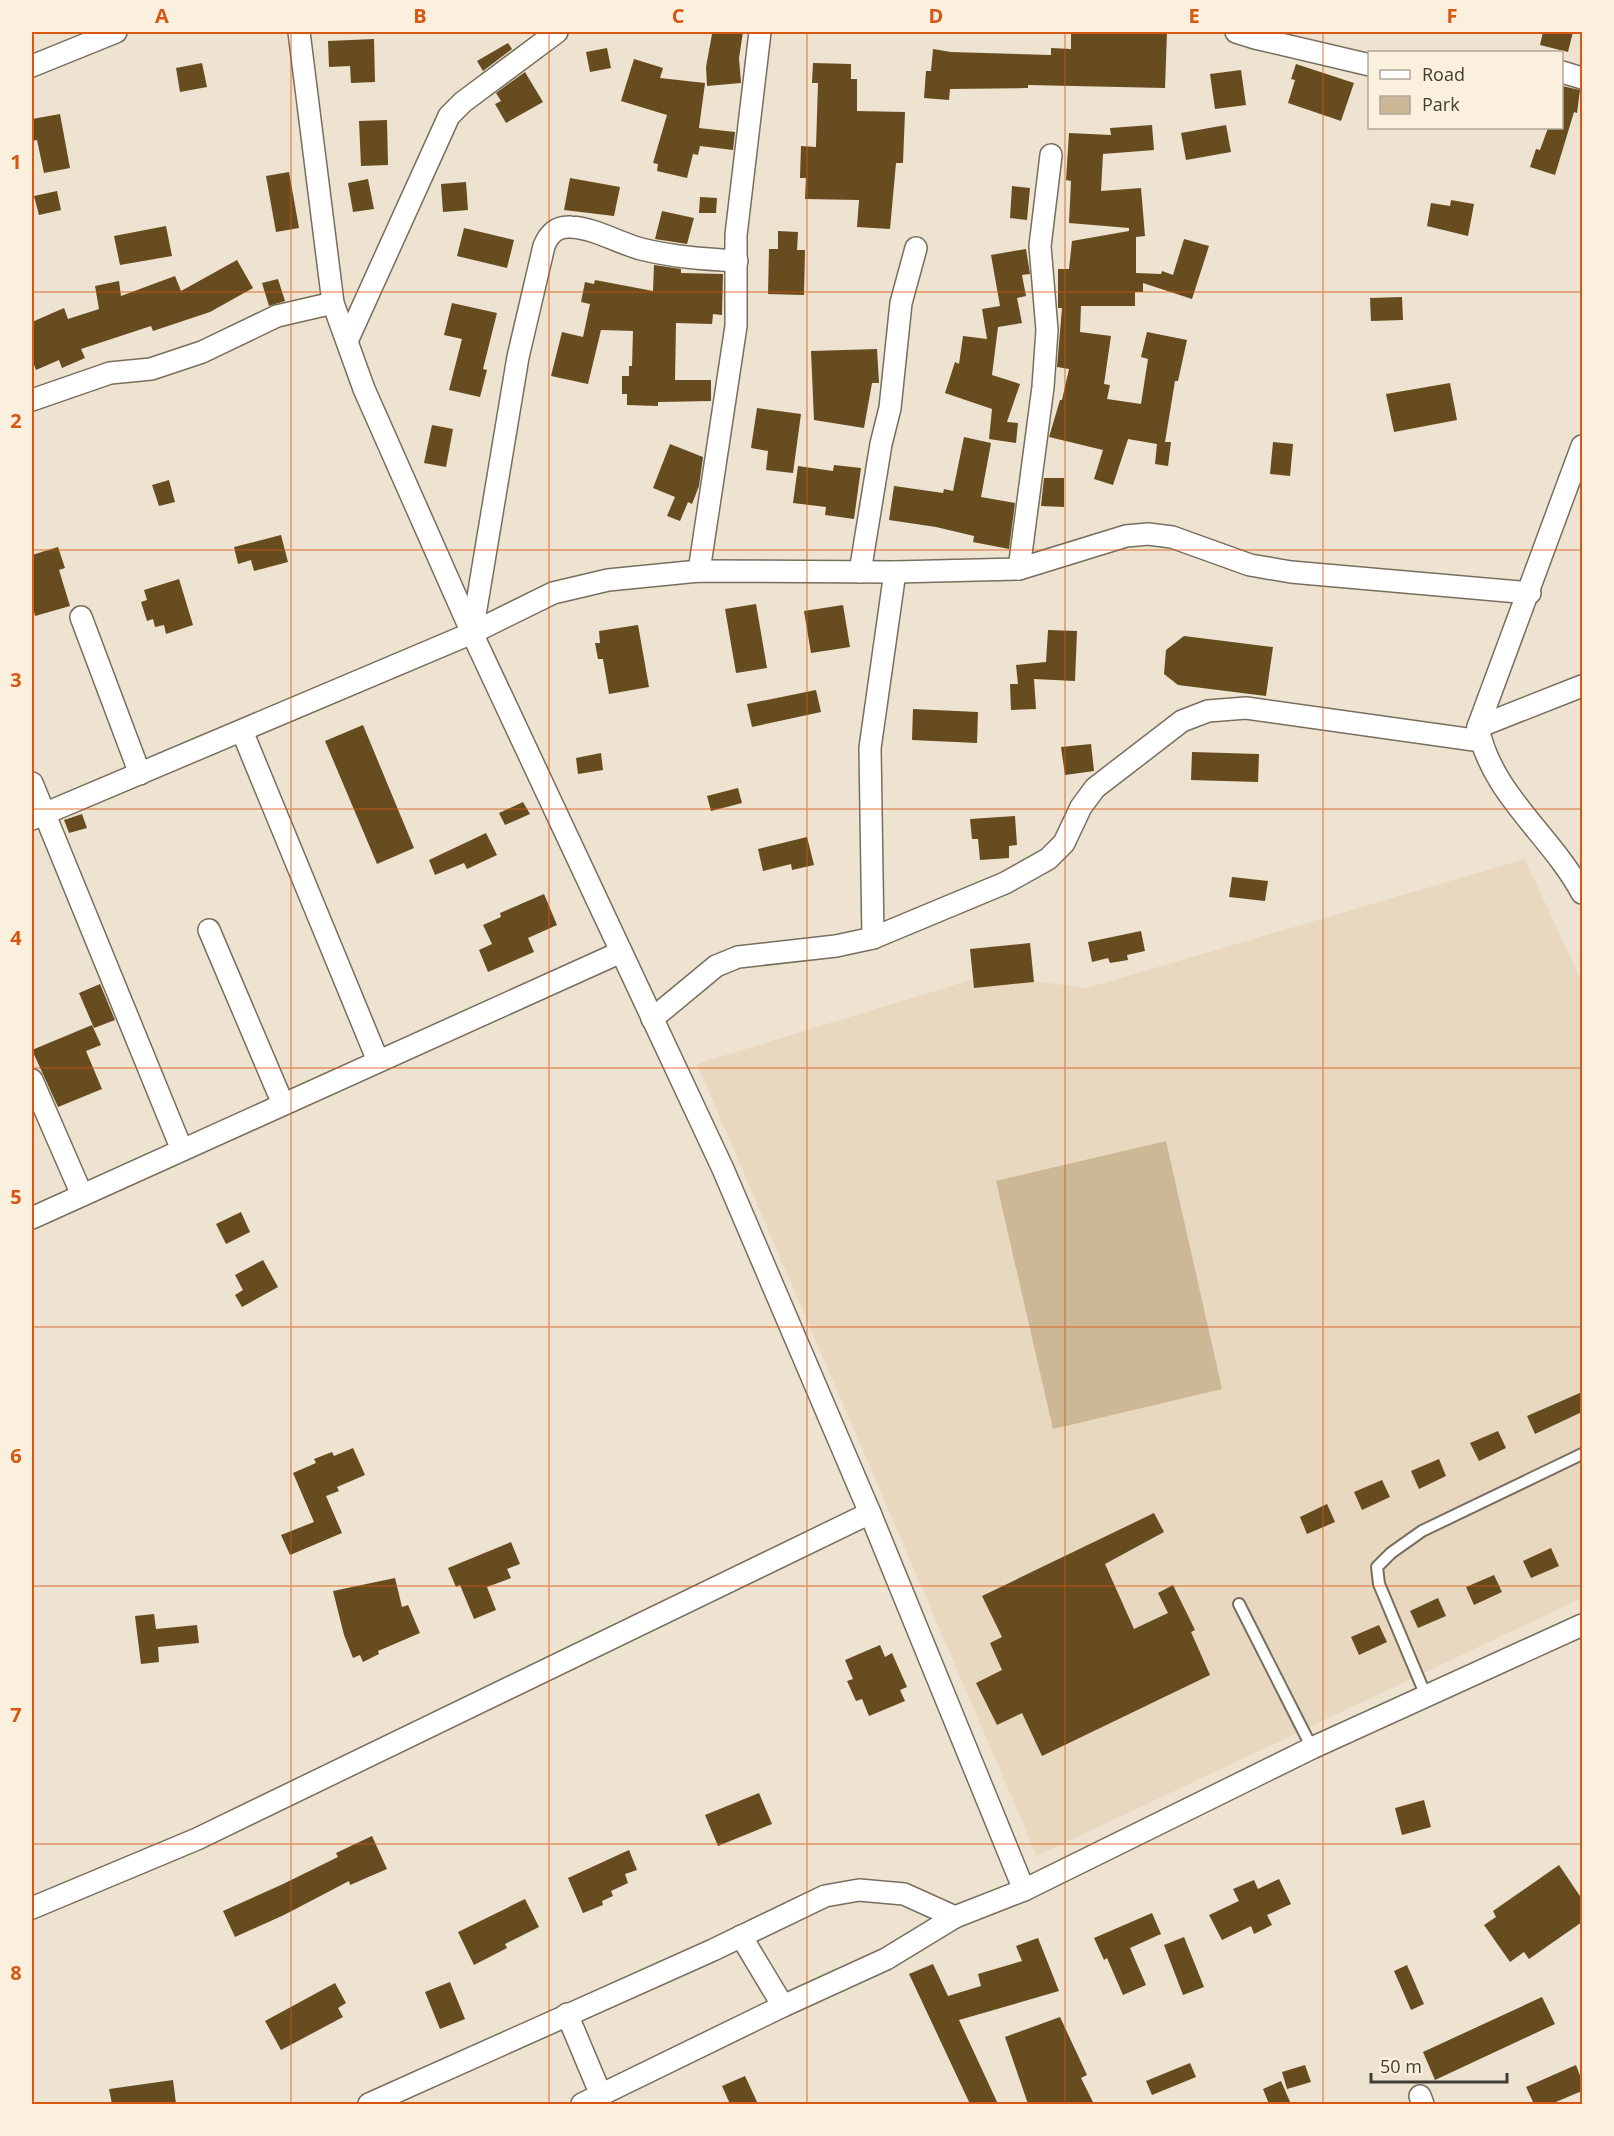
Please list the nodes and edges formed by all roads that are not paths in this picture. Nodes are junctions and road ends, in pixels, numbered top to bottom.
1 (116, 32) edge
2 (299, 32) edge
3 (557, 32) edge
4 (760, 32) edge
5 (1236, 32) edge
6 (1368, 65) edge
7 (32, 66) edge
8 (1563, 72) edge
9 (1582, 78) edge
10 (1051, 155) dead end
11 (916, 248) dead end
12 (737, 261) junction
13 (333, 303) junction
14 (348, 339) junction
15 (32, 400) edge
16 (1582, 446) edge
17 (1019, 569) junction
18 (699, 571) junction
19 (860, 572) junction
20 (895, 572) junction
21 (1530, 593) junction
22 (81, 617) dead end
23 (472, 633) junction
24 (1582, 686) edge
25 (242, 731) junction
26 (1480, 734) junction
27 (140, 774) junction
28 (32, 783) edge
29 (37, 817) edge
30 (1582, 893) edge
31 (209, 930) dead end
32 (873, 938) junction
33 (621, 952) junction
34 (652, 1019) junction
35 (378, 1062) junction
36 (32, 1080) edge
37 (283, 1104) junction
38 (182, 1150) junction
39 (82, 1195) junction
40 (32, 1218) edge
41 (1582, 1454) edge
42 (870, 1513) junction
43 (1239, 1604) dead end
44 (1582, 1625) edge
45 (1426, 1696) junction
46 (1312, 1748) junction
47 (1024, 1890) junction
48 (32, 1908) edge
49 (955, 1917) junction
50 (741, 1936) junction
51 (783, 2006) junction
52 (567, 2014) junction
53 (601, 2095) junction
54 (369, 2104) edge
55 (582, 2104) edge

1 - 7 street
2 - 13 street
3 - 14 street
4 - 12 street
5 - 6 street
8 - 9 street
10 - 17 street
11 - 19 street
12 - 18 street
12 - 23 street
13 - 14 street
13 - 15 street
14 - 23 street
16 - 21 street
17 - 20 street
17 - 21 street
18 - 19 street
18 - 23 street
19 - 20 street
20 - 32 street
21 - 26 street
22 - 27 street
23 - 25 street
23 - 33 street
24 - 26 street
25 - 27 street
25 - 35 street
26 - 30 street
26 - 32 street
27 - 29 street
28 - 29 street
29 - 38 street
31 - 37 street
32 - 34 street
33 - 34 street
33 - 35 street
34 - 42 street
35 - 37 street
36 - 39 street
37 - 38 street
38 - 39 street
39 - 40 street
41 - 45 lane
42 - 47 street
42 - 48 street
43 - 46 lane
44 - 45 street
45 - 46 street
46 - 47 street
47 - 49 street
49 - 50 street
49 - 51 street
50 - 51 street
50 - 52 street
51 - 53 street
52 - 53 street
52 - 54 street
53 - 55 street

